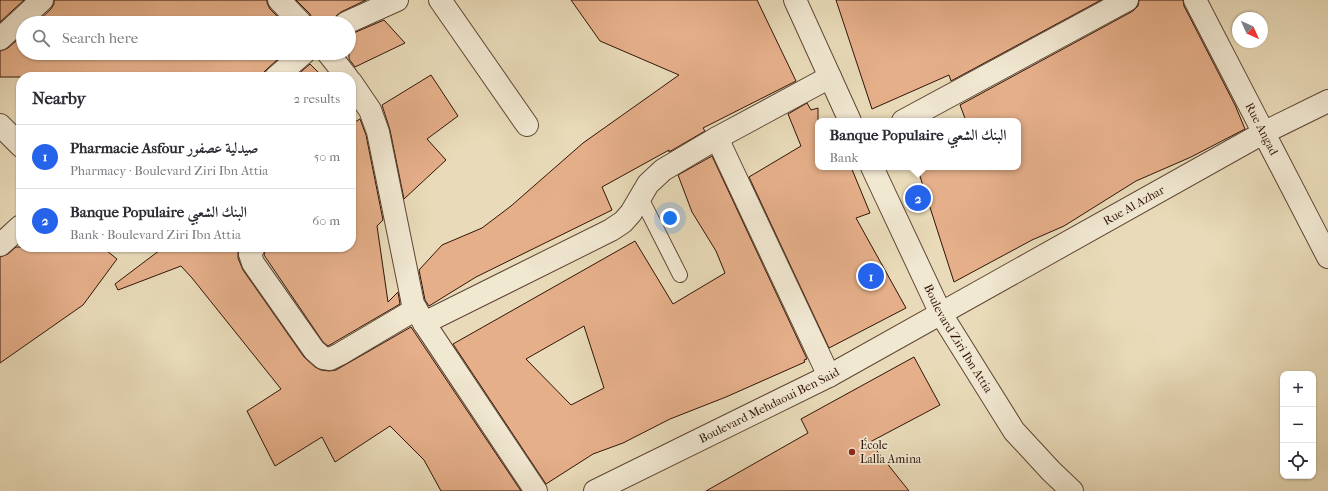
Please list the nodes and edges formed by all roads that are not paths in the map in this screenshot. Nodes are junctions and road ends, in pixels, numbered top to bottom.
1 (42, 0) edge
2 (279, 0) edge
3 (397, 0) edge
4 (440, 0) edge
5 (795, 0) edge
6 (1127, 0) edge
7 (1195, 0) edge
8 (25, 16) edge
9 (294, 16) edge
10 (356, 18) edge
11 (16, 24) edge
12 (0, 39) edge
13 (296, 60) edge
14 (334, 60) edge
15 (282, 72) edge
16 (343, 72) edge
17 (830, 77) junction
18 (356, 89) edge
19 (1328, 101) edge
20 (849, 118) edge
21 (909, 118) edge
22 (0, 124) edge
23 (526, 125) dead end
24 (1263, 133) junction
25 (717, 138) junction
26 (16, 141) edge
27 (873, 170) edge
28 (640, 196) junction
29 (16, 231) edge
30 (0, 245) edge
31 (251, 252) edge
32 (1328, 257) edge
33 (680, 275) dead end
34 (941, 314) junction
35 (420, 316) junction
36 (829, 376) junction
37 (536, 491) edge
38 (595, 491) edge
39 (1072, 491) edge

1 - 8 street
2 - 9 street
3 - 10 street
4 - 23 street
5 - 17 street
6 - 21 street
7 - 24 street, Rue Angad
11 - 12 street
13 - 15 street
14 - 16 street
17 - 20 street
17 - 25 street
18 - 35 street
19 - 24 street, Rue Al Azhar
22 - 26 street
24 - 32 street, Rue Angad
24 - 34 street, Rue Al Azhar
25 - 28 street
25 - 36 street
27 - 34 street, Boulevard Ziri Ibn Attia
28 - 33 lane
28 - 35 street
29 - 30 street
31 - 35 street
34 - 36 street, Boulevard Mehdaoui Ben Said
34 - 39 street, Boulevard Ziri Ibn Attia
35 - 37 street
36 - 38 street, Boulevard Mehdaoui Ben Said

